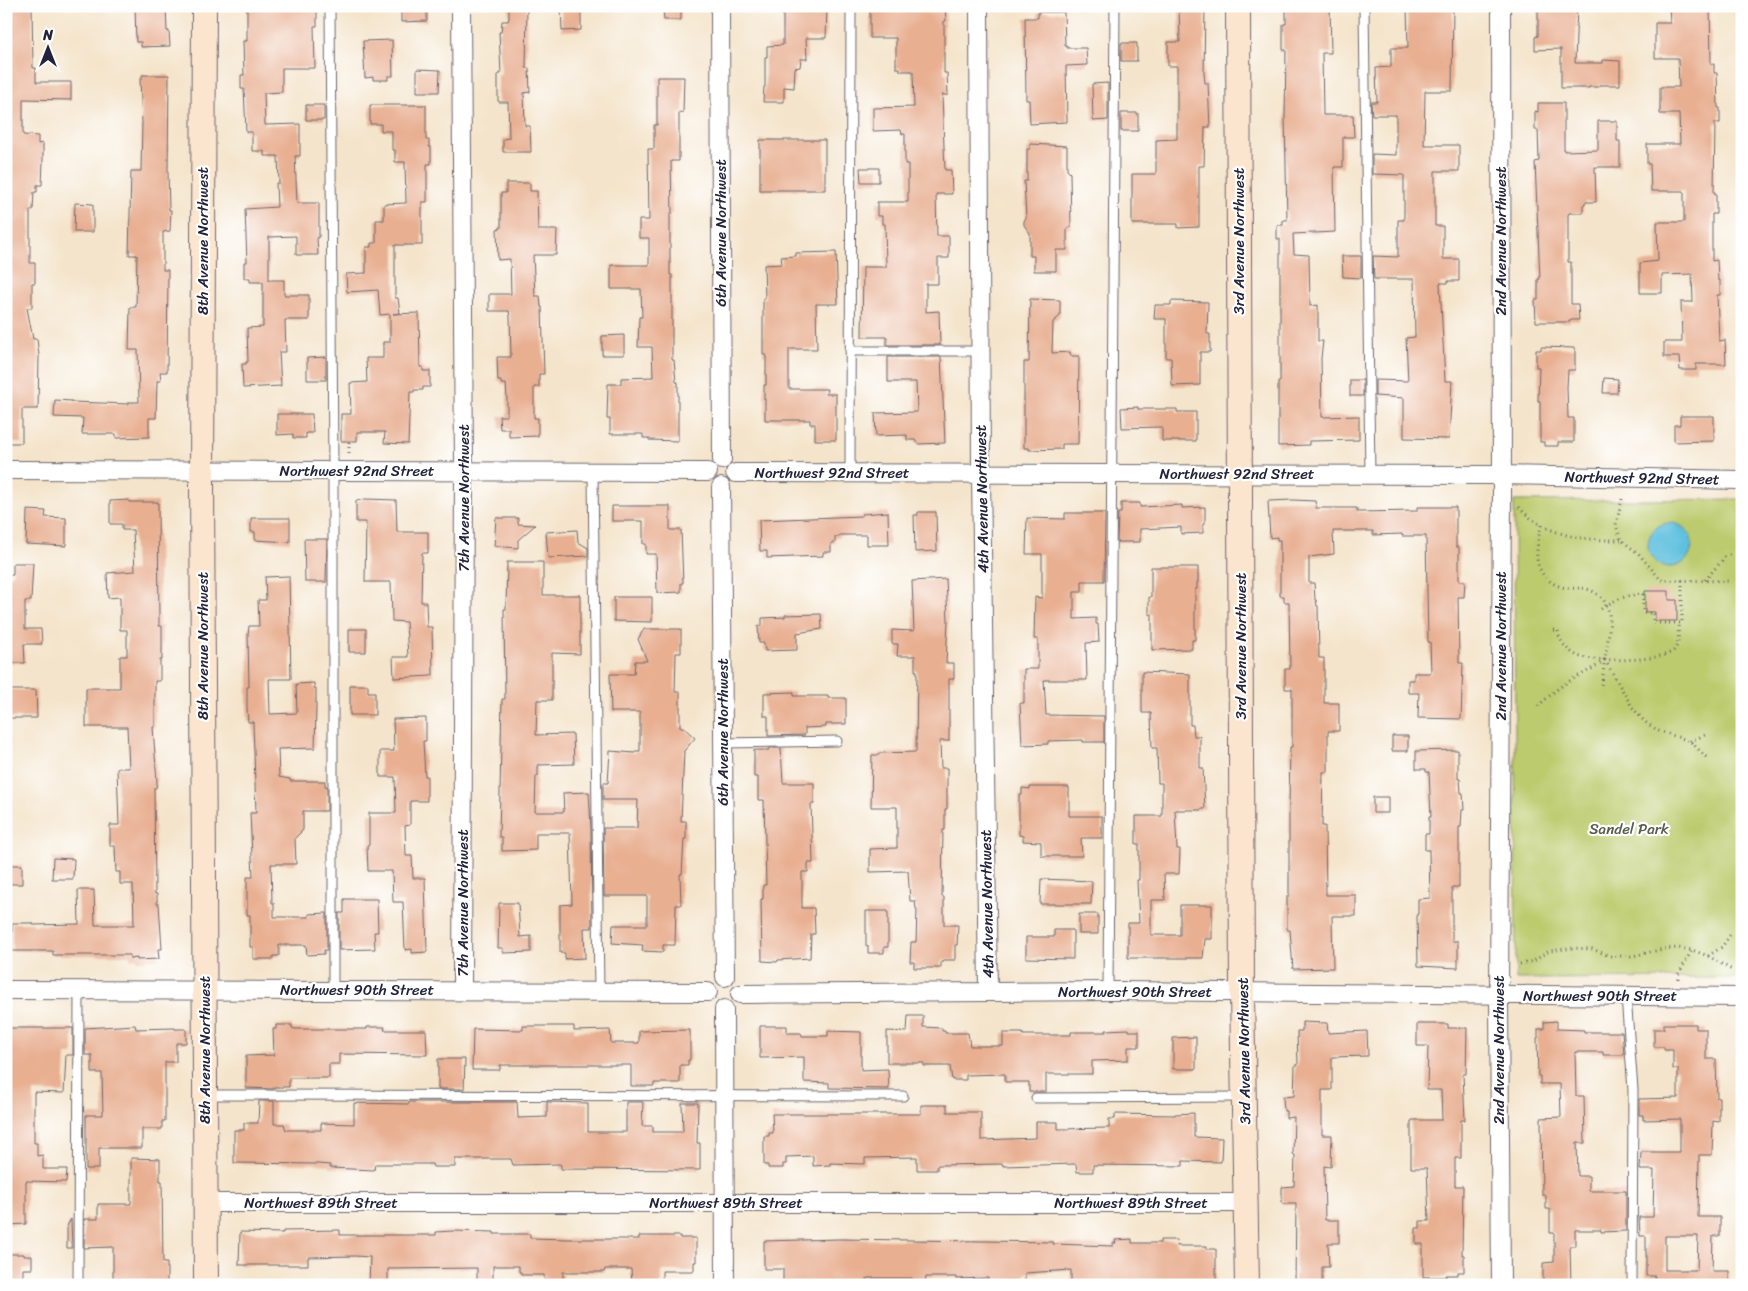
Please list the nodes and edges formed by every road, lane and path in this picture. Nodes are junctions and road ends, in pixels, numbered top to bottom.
1 (204, 6) edge
2 (330, 6) edge
3 (461, 6) edge
4 (720, 6) edge
5 (852, 6) edge
6 (979, 6) edge
7 (1115, 6) edge
8 (1238, 6) edge
9 (1364, 6) edge
10 (1500, 6) edge
11 (850, 350) junction
12 (981, 351) junction
13 (349, 442) dead end
14 (349, 460) dead end
15 (722, 460) junction
16 (6, 470) edge
17 (202, 471) junction
18 (333, 471) junction
19 (464, 471) junction
20 (593, 472) junction
21 (708, 472) junction
22 (735, 473) junction
23 (850, 473) junction
24 (981, 474) junction
25 (1112, 474) junction
26 (1240, 474) junction
27 (1370, 475) junction
28 (1502, 475) junction
29 (1741, 481) edge
30 (721, 487) junction
31 (1622, 499) dead end
32 (1517, 504) dead end
33 (1541, 525) junction
34 (1622, 540) junction
35 (1731, 554) dead end
36 (1682, 580) junction
37 (1705, 580) junction
38 (1730, 581) dead end
39 (1607, 605) junction
40 (1601, 609) dead end
41 (1678, 622) junction
42 (1554, 630) dead end
43 (1604, 659) junction
44 (1601, 685) dead end
45 (1538, 706) dead end
46 (1705, 735) dead end
47 (837, 740) dead end
48 (1690, 741) junction
49 (723, 743) junction
50 (1707, 758) dead end
51 (1730, 934) dead end
52 (1692, 950) junction
53 (1708, 956) junction
54 (1520, 964) dead end
55 (1732, 970) dead end
56 (725, 977) junction
57 (1678, 979) dead end
58 (6, 990) edge
59 (79, 990) junction
60 (204, 990) junction
61 (333, 990) junction
62 (462, 991) junction
63 (708, 992) junction
64 (988, 992) junction
65 (1108, 992) junction
66 (599, 993) junction
67 (1242, 993) junction
68 (740, 994) junction
69 (1499, 996) junction
70 (1626, 996) junction
71 (1741, 999) edge
72 (724, 1009) junction
73 (205, 1095) junction
74 (903, 1096) dead end
75 (724, 1097) junction
76 (1244, 1097) junction
77 (1036, 1098) dead end
78 (206, 1203) junction
79 (725, 1203) junction
80 (1247, 1203) junction
81 (78, 1285) edge
82 (206, 1285) edge
83 (725, 1285) edge
84 (1247, 1285) edge
85 (1501, 1285) edge
86 (1632, 1285) edge

1 - 17 street, 8th Avenue Northwest
2 - 18 lane
3 - 19 street, 7th Avenue Northwest
4 - 15 street, 6th Avenue Northwest
5 - 11 lane
6 - 12 street, 4th Avenue Northwest
7 - 25 lane
8 - 26 street, 3rd Avenue Northwest
9 - 27 lane
10 - 28 street, 2nd Avenue Northwest
11 - 12 lane
11 - 23 lane
12 - 24 street, 4th Avenue Northwest
13 - 14 path
15 - 21 street
15 - 22 street
16 - 17 street, Northwest 92nd Street
17 - 18 street, Northwest 92nd Street
17 - 60 street, 8th Avenue Northwest
18 - 19 street, Northwest 92nd Street
18 - 61 lane
19 - 20 street, Northwest 92nd Street
19 - 62 street, 7th Avenue Northwest
20 - 21 street, Northwest 92nd Street
20 - 66 lane
21 - 30 street
22 - 23 street, Northwest 92nd Street
22 - 30 street
23 - 24 street, Northwest 92nd Street
24 - 25 street, Northwest 92nd Street
24 - 64 street, 4th Avenue Northwest
25 - 26 street, Northwest 92nd Street
25 - 65 lane
26 - 27 street, Northwest 92nd Street
26 - 67 street, 3rd Avenue Northwest
27 - 28 street, Northwest 92nd Street
28 - 29 street, Northwest 92nd Street
28 - 69 street, 2nd Avenue Northwest
30 - 49 street, 6th Avenue Northwest
31 - 34 path
32 - 33 path
33 - 34 path
33 - 39 path
34 - 36 path
35 - 37 path
36 - 37 path
36 - 41 path
37 - 38 path
39 - 40 path
39 - 41 path
39 - 43 path
41 - 43 path
42 - 43 path
43 - 44 path
43 - 45 path
43 - 48 path
46 - 48 path
47 - 49 lane
48 - 50 path
49 - 56 street, 6th Avenue Northwest
51 - 53 path
52 - 53 path
52 - 54 path
52 - 57 path
53 - 55 path
56 - 63 street
56 - 68 street
58 - 59 street, Northwest 90th Street
59 - 60 street, Northwest 90th Street
59 - 81 lane
60 - 61 street, Northwest 90th Street
60 - 73 street, 8th Avenue Northwest
61 - 62 street, Northwest 90th Street
62 - 66 street, Northwest 90th Street
63 - 66 street, Northwest 90th Street
63 - 72 street
64 - 65 street, Northwest 90th Street
64 - 68 street, Northwest 90th Street
65 - 67 street, Northwest 90th Street
67 - 69 street, Northwest 90th Street
67 - 76 street, 3rd Avenue Northwest
68 - 72 street
69 - 70 street, Northwest 90th Street
69 - 85 street, 2nd Avenue Northwest
70 - 71 street, Northwest 90th Street
70 - 86 lane
72 - 75 street
73 - 75 lane
73 - 78 street, 8th Avenue Northwest
74 - 75 lane
75 - 79 street
76 - 77 lane
76 - 80 street, 3rd Avenue Northwest
78 - 79 street, Northwest 89th Street
78 - 82 street, 8th Avenue Northwest
79 - 80 street, Northwest 89th Street
79 - 83 street
80 - 84 street, 3rd Avenue Northwest

